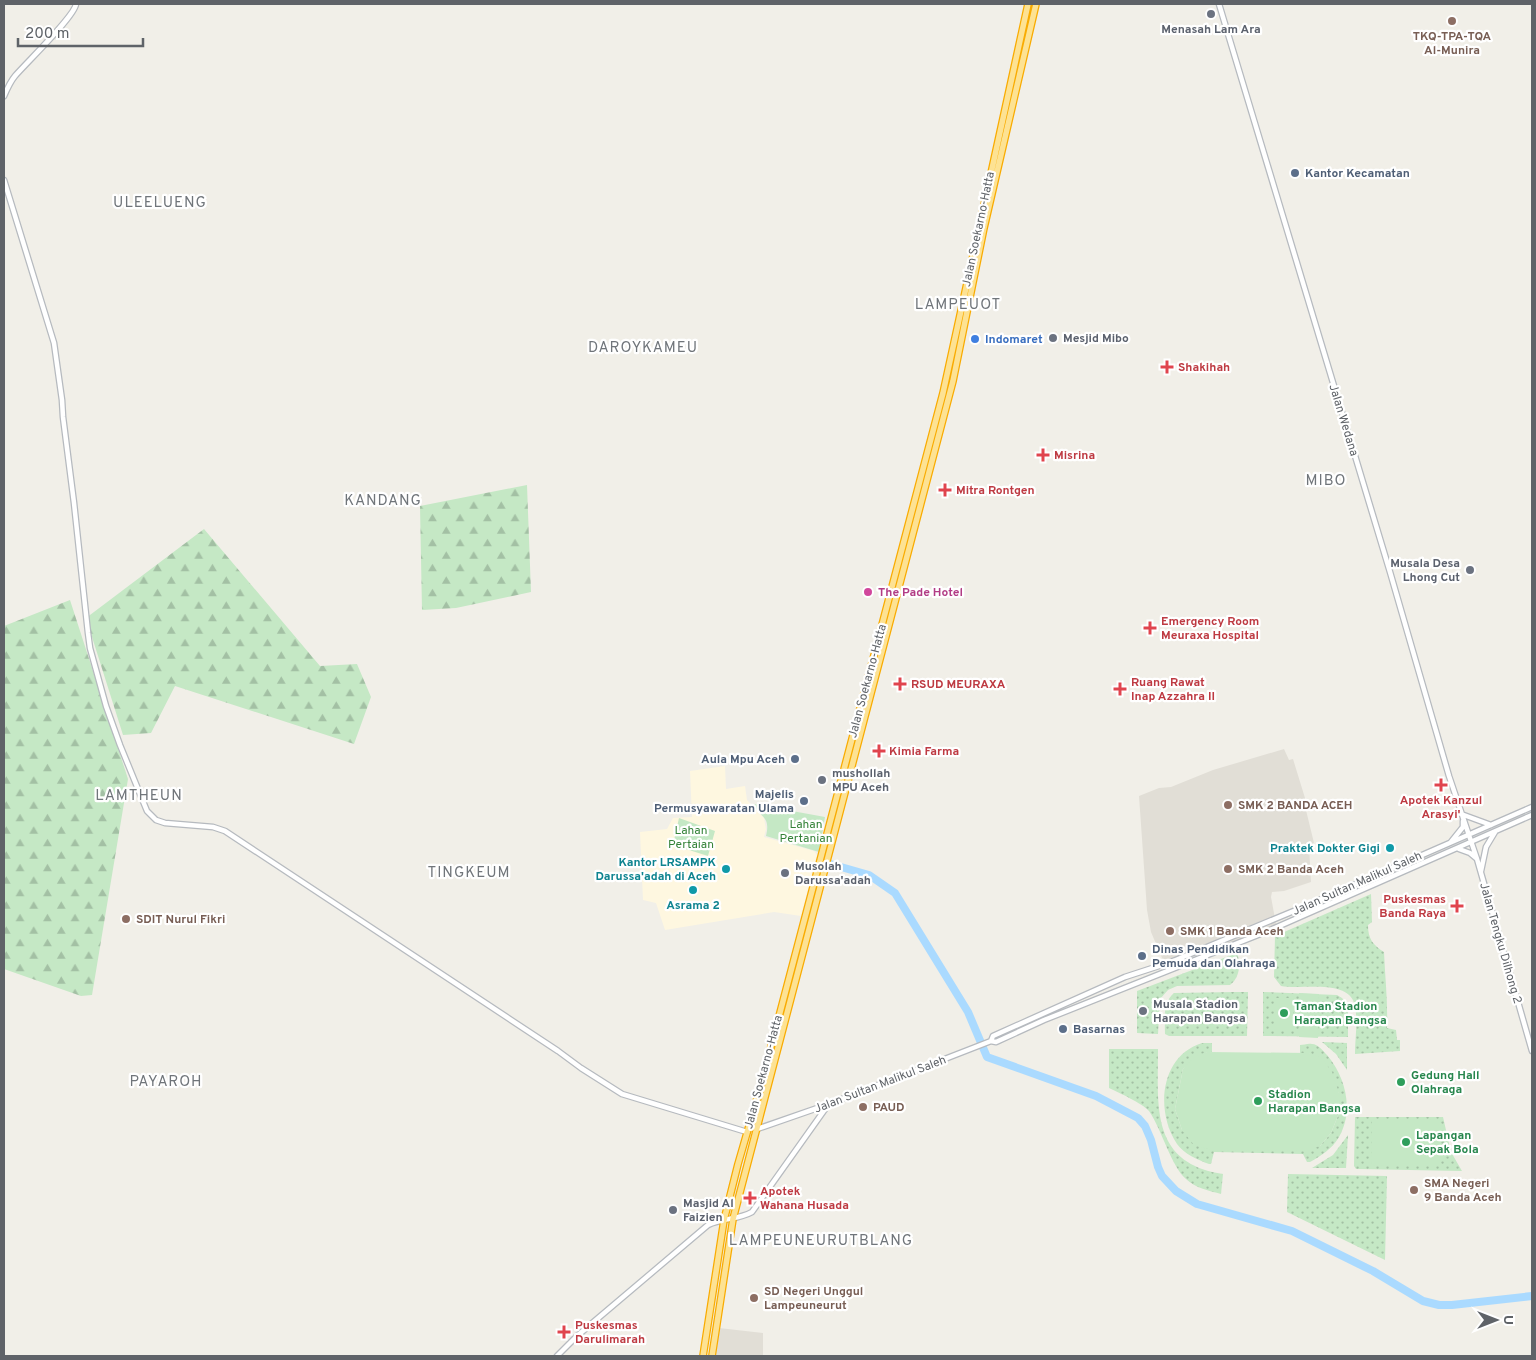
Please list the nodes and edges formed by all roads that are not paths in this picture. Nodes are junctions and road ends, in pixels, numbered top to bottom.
1 (76, 4) edge
2 (1028, 4) edge
3 (1036, 4) edge
4 (1219, 4) edge
5 (1026, 16) junction
6 (1032, 17) junction
7 (4, 96) edge
8 (4, 180) edge
9 (934, 442) junction
10 (846, 762) junction
11 (853, 763) junction
12 (1532, 807) edge
13 (1532, 815) edge
14 (1462, 817) junction
15 (1492, 825) junction
16 (1496, 831) junction
17 (1469, 836) junction
18 (1472, 842) junction
19 (1451, 843) junction
20 (1457, 849) junction
21 (1477, 859) junction
22 (1481, 874) junction
23 (1365, 880) junction
24 (1368, 886) junction
25 (1301, 908) junction
26 (1304, 916) junction
27 (1171, 962) junction
28 (1174, 968) junction
29 (1095, 991) junction
30 (1098, 999) junction
31 (990, 1042) junction
32 (1532, 1051) edge
33 (769, 1067) junction
34 (828, 1104) junction
35 (757, 1129) junction
36 (747, 1132) junction
37 (733, 1219) junction
38 (724, 1220) junction
39 (557, 1356) edge
40 (703, 1356) edge
41 (712, 1356) edge

1 - 7 street
2 - 5 highway, Jalan Soekarno-Hatta
3 - 6 highway, Jalan Soekarno-Hatta
4 - 14 street, Jalan Wedana
5 - 6 highway
5 - 9 highway, Jalan Soekarno-Hatta
6 - 9 highway, Jalan Soekarno-Hatta
8 - 36 street
9 - 10 highway, Jalan Soekarno-Hatta
9 - 11 highway, Jalan Soekarno-Hatta
10 - 11 highway
10 - 33 highway, Jalan Soekarno-Hatta
11 - 33 highway, Jalan Soekarno-Hatta
12 - 15 street, Jalan Sultan Malikul Saleh
13 - 16 street, Jalan Sultan Malikul Saleh
14 - 15 street
14 - 17 street, Jalan Wedana
14 - 19 street
15 - 17 street, Jalan Sultan Malikul Saleh
16 - 18 street, Jalan Sultan Malikul Saleh
16 - 22 street
17 - 18 street, Jalan Tengku Dilhong 2
17 - 19 street, Jalan Sultan Malikul Saleh
18 - 20 street, Jalan Sultan Malikul Saleh
18 - 21 street, Jalan Tengku Dilhong 2
19 - 23 street, Jalan Sultan Malikul Saleh
20 - 21 street
20 - 24 street, Jalan Sultan Malikul Saleh
21 - 22 street, Jalan Tengku Dilhong 2
22 - 32 street, Jalan Tengku Dilhong 2
23 - 24 street
23 - 25 street, Jalan Sultan Malikul Saleh
24 - 26 street, Jalan Sultan Malikul Saleh
25 - 26 street
25 - 27 street, Jalan Sultan Malikul Saleh
26 - 28 street, Jalan Sultan Malikul Saleh
27 - 28 street
27 - 29 street, Jalan Sultan Malikul Saleh
28 - 30 street, Jalan Sultan Malikul Saleh
29 - 30 street
29 - 31 street, Jalan Sultan Malikul Saleh
30 - 31 street, Jalan Sultan Malikul Saleh
31 - 34 street, Jalan Sultan Malikul Saleh
33 - 35 highway, Jalan Soekarno-Hatta
33 - 36 highway, Jalan Soekarno-Hatta
34 - 35 street, Jalan Sultan Malikul Saleh
34 - 37 street
35 - 37 highway, Jalan Soekarno-Hatta
36 - 38 highway, Jalan Soekarno-Hatta
37 - 38 street
37 - 41 highway, Jalan Soekarno-Hatta
38 - 39 street
38 - 40 highway, Jalan Soekarno-Hatta

